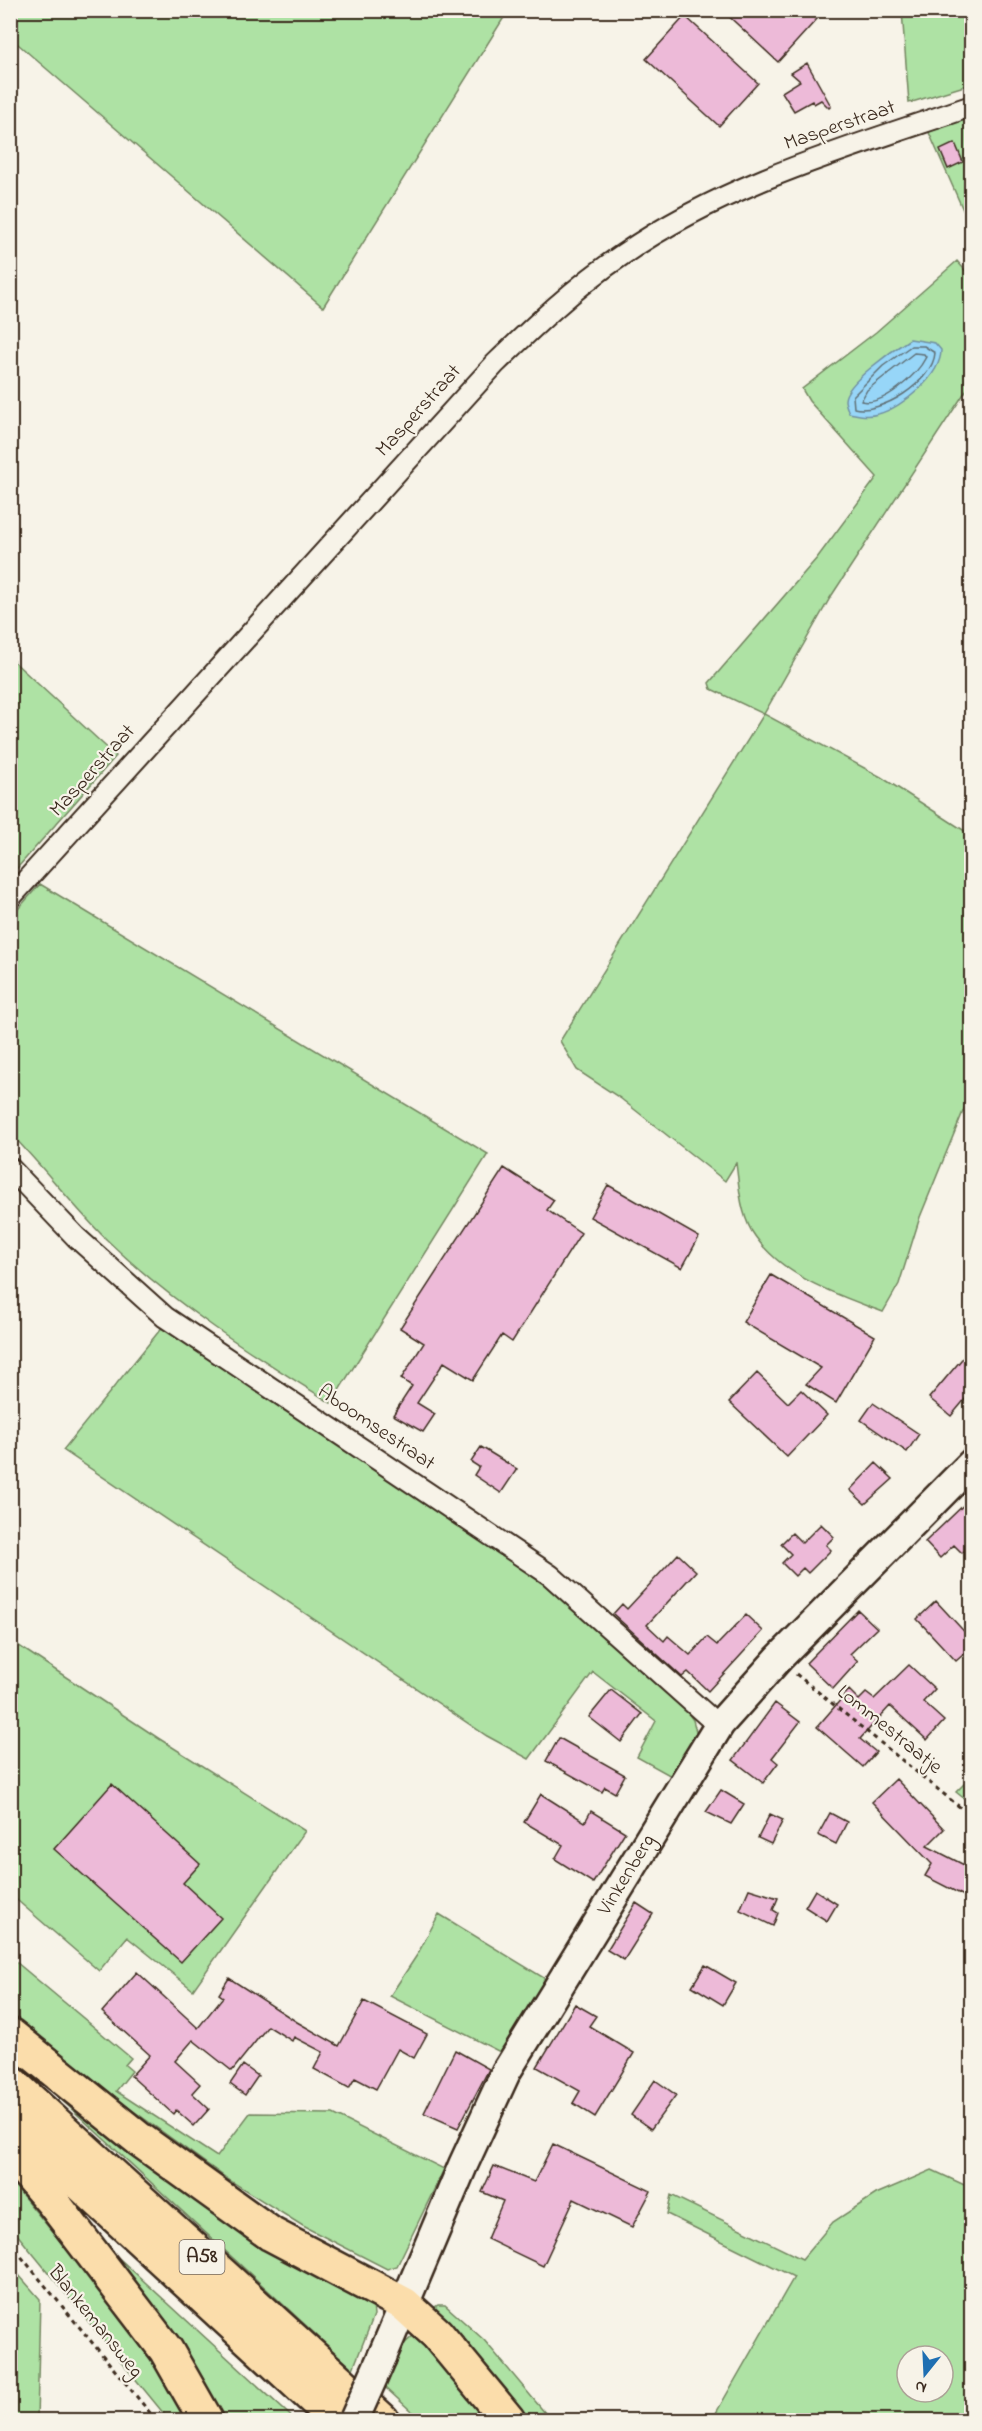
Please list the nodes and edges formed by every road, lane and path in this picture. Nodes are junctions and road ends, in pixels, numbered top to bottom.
1 (972, 106) edge
2 (10, 897) edge
3 (10, 1168) edge
4 (972, 1463) edge
5 (795, 1673) dead end
6 (720, 1724) junction
7 (972, 1816) edge
8 (10, 2035) edge
9 (10, 2082) edge
10 (10, 2120) edge
11 (10, 2152) edge
12 (10, 2243) edge
13 (404, 2304) junction
14 (156, 2421) edge
15 (206, 2421) edge
16 (338, 2421) edge
17 (354, 2421) edge
18 (382, 2421) edge
19 (508, 2421) edge

1 - 2 street, Masperstraat
3 - 6 street, Aboomsestraat
4 - 6 street, Vinkenberg
5 - 7 path, Lommestraatje
6 - 13 street, Vinkenberg
8 - 13 highway, A58
9 - 18 highway, A58
10 - 16 highway, A58
11 - 15 highway
12 - 14 path, Blankemansweg
13 - 17 street, Vinkenberg, bridge
13 - 19 highway, A58

